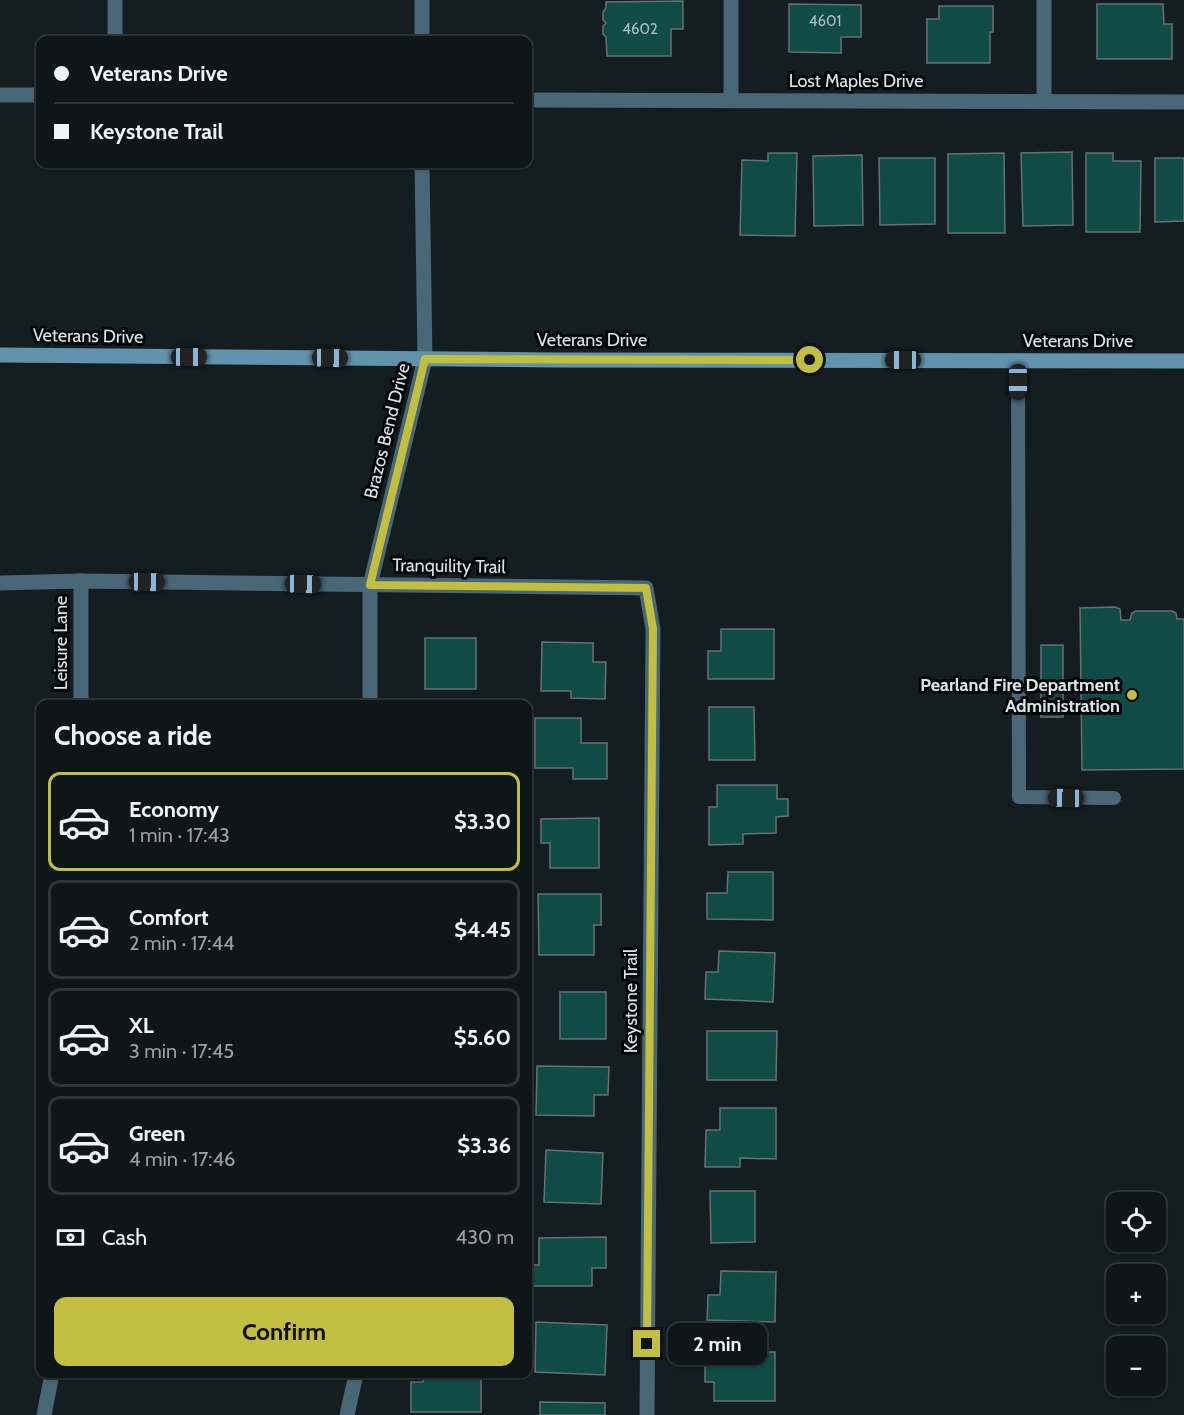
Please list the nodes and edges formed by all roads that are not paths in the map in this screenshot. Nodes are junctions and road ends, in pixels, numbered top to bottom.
1 (115, 0) edge
2 (422, 0) edge
3 (731, 0) edge
4 (1044, 0) edge
5 (115, 36) edge
6 (422, 36) edge
7 (0, 95) edge
8 (36, 95) edge
9 (532, 100) edge
10 (731, 100) junction
11 (1044, 100) junction
12 (1184, 102) edge
13 (422, 168) edge
14 (0, 355) edge
15 (425, 359) junction
16 (1018, 361) junction
17 (1184, 361) edge
18 (81, 581) junction
19 (0, 583) edge
20 (370, 585) junction
21 (646, 588) joint
22 (81, 700) edge
23 (370, 700) edge
24 (1114, 798) dead end
25 (51, 1378) edge
26 (355, 1378) edge
27 (44, 1415) edge
28 (347, 1415) edge
29 (647, 1415) edge

1 - 5 street
2 - 6 street
3 - 10 street
4 - 11 street
7 - 8 street
9 - 10 street, Lost Maples Drive
10 - 11 street, Lost Maples Drive
11 - 12 street, Lost Maples Drive
13 - 15 street, Brazos Bend Drive
14 - 15 street, Veterans Drive
15 - 16 street, Veterans Drive
15 - 20 street, Brazos Bend Drive
16 - 17 street, Veterans Drive
16 - 24 lane
18 - 19 street, Tranquility Trail
18 - 20 street, Tranquility Trail
18 - 22 street, Leisure Lane
20 - 21 street, Tranquility Trail
20 - 23 street, Brazos Bend Drive
21 - 29 street, Keystone Trail
25 - 27 street
26 - 28 street

